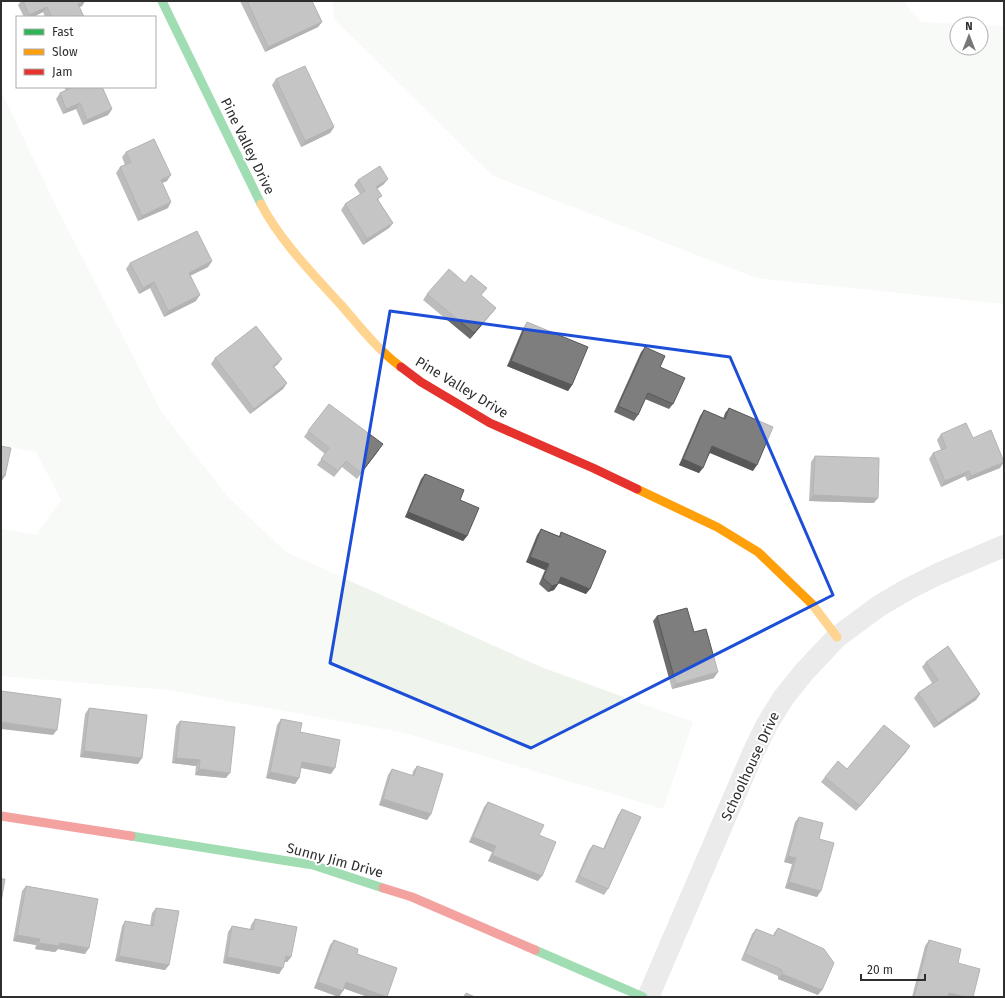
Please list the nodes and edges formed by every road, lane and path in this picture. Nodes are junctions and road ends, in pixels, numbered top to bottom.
1 (162, 1) edge
2 (1004, 546) edge
3 (837, 637) junction
4 (1, 816) edge
5 (643, 997) edge
6 (648, 997) edge

1 - 3 street, Pine Valley Drive
2 - 3 street, Schoolhouse Drive
3 - 6 street, Schoolhouse Drive
4 - 5 street, Sunny Jim Drive

